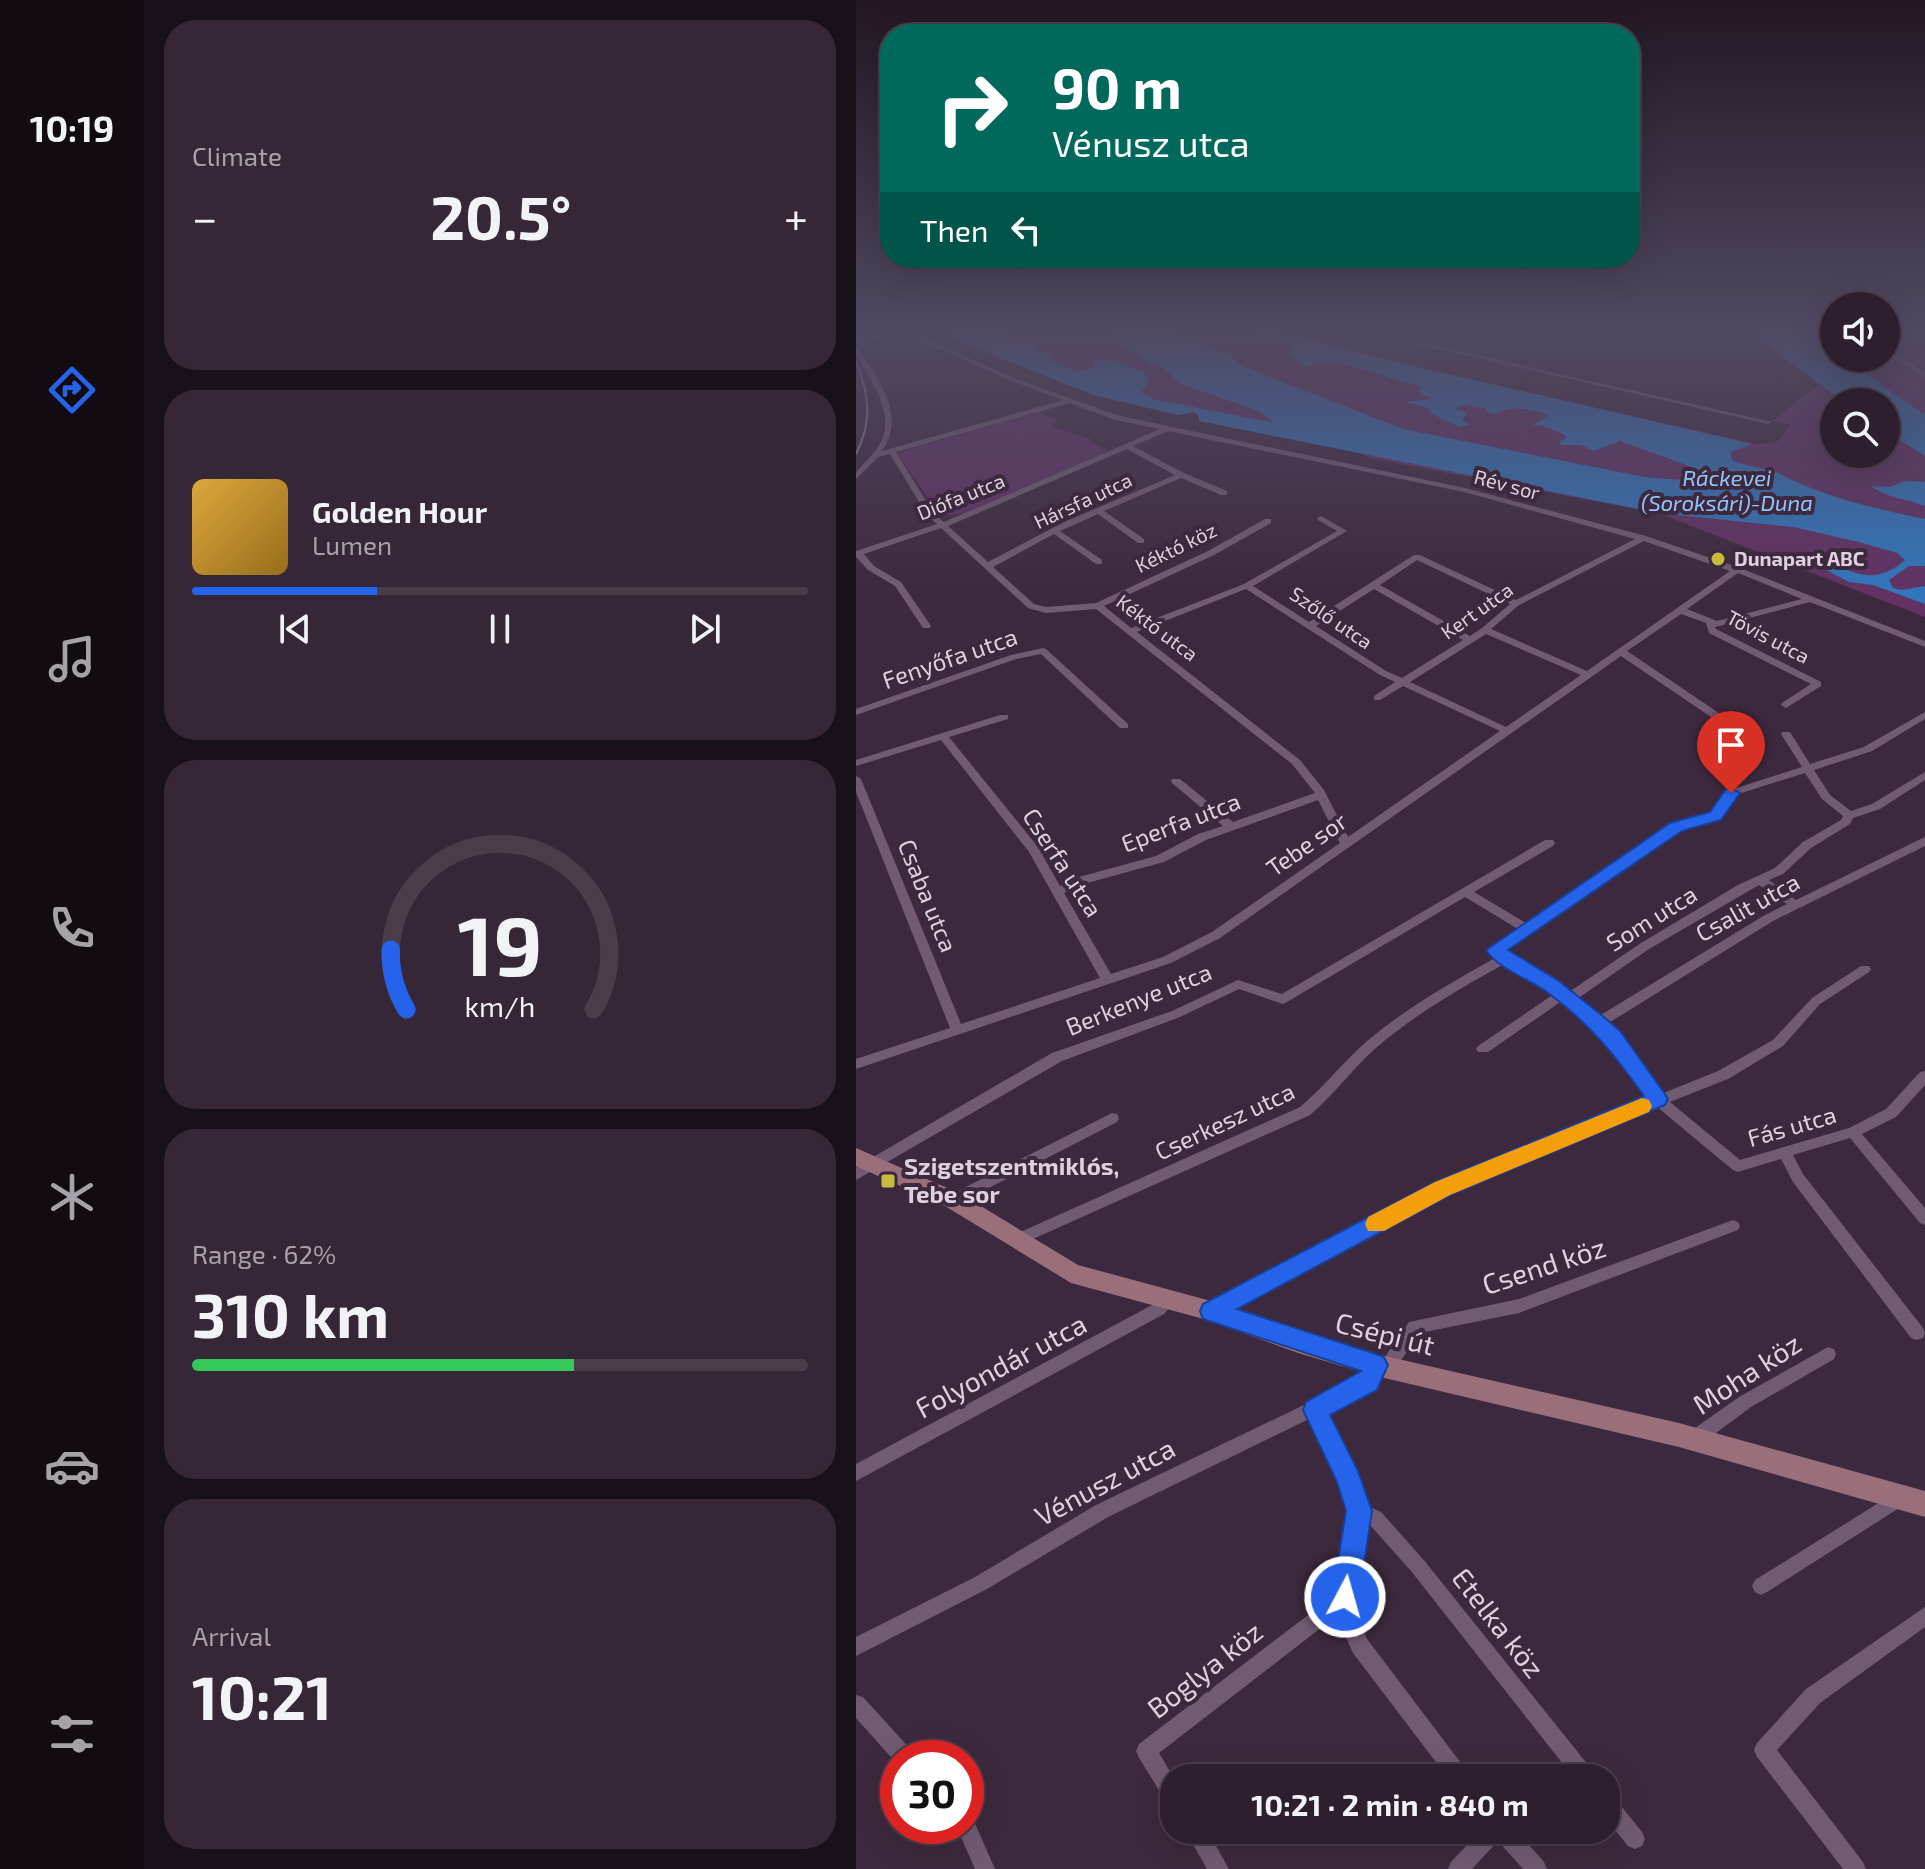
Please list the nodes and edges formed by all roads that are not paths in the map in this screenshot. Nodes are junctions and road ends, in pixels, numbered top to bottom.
1 (889, 416) edge
2 (1015, 416) edge
3 (1122, 416) edge
4 (1742, 416) edge
5 (1768, 422) dead end
6 (1166, 429) junction
7 (1127, 446) junction
8 (892, 451) junction
9 (874, 456) junction
10 (1181, 475) junction
11 (856, 477) edge
12 (1224, 493) dead end
13 (1099, 511) junction
14 (1321, 518) dead end
15 (1268, 521) dead end
16 (942, 526) junction
17 (1056, 532) junction
18 (1643, 538) junction
19 (1141, 541) dead end
20 (858, 554) edge
21 (1099, 562) dead end
22 (989, 565) junction
23 (1737, 570) junction
24 (1374, 585) junction
25 (1247, 586) junction
26 (1808, 600) junction
27 (1516, 603) junction
28 (1098, 606) junction
29 (1680, 610) junction
30 (1710, 624) junction
31 (1311, 625) junction
32 (926, 626) dead end
33 (1133, 630) junction
34 (1485, 630) junction
35 (1469, 639) junction
36 (1925, 644) edge
37 (1622, 652) junction
38 (1587, 674) junction
39 (1401, 682) junction
40 (1377, 698) dead end
41 (1786, 705) dead end
42 (856, 712) edge
43 (1925, 715) edge
44 (1004, 717) dead end
45 (1124, 726) dead end
46 (1507, 731) junction
47 (1786, 734) dead end
48 (943, 736) junction
49 (1749, 738) dead end
50 (856, 763) edge
51 (1807, 767) junction
52 (1925, 775) edge
53 (856, 779) edge
54 (1176, 781) dead end
55 (1321, 795) junction
56 (1849, 815) junction
57 (1232, 827) junction
58 (1925, 841) edge
59 (1549, 843) dead end
60 (1346, 844) junction
61 (1761, 880) junction
62 (1057, 892) junction
63 (1468, 894) junction
64 (1796, 905) junction
65 (1526, 928) junction
66 (1500, 954) junction
67 (1865, 969) dead end
68 (1108, 980) junction
69 (1566, 996) junction
70 (1598, 1023) junction
71 (957, 1029) junction
72 (1483, 1049) dead end
73 (859, 1058) edge
74 (1924, 1077) edge
75 (1657, 1099) junction
76 (1112, 1118) dead end
77 (1853, 1132) junction
78 (1785, 1154) junction
79 (862, 1165) edge
80 (953, 1200) junction
81 (1925, 1219) edge
82 (1733, 1226) dead end
83 (1019, 1239) junction
84 (1168, 1300) junction
85 (1211, 1311) junction
86 (1917, 1333) dead end
87 (1828, 1354) dead end
88 (1381, 1366) junction
89 (1315, 1410) junction
90 (1694, 1439) junction
91 (856, 1473) edge
92 (1914, 1500) edge
93 (1359, 1511) junction
94 (1761, 1586) dead end
95 (1345, 1614) junction
96 (1925, 1616) edge
97 (856, 1647) edge
98 (856, 1704) edge
99 (889, 1740) edge
100 (1449, 1764) edge
101 (1575, 1764) edge
102 (1160, 1774) edge
103 (1620, 1820) edge
104 (1635, 1839) dead end
105 (974, 1844) edge
106 (1204, 1844) edge
107 (1482, 1844) edge
108 (1515, 1844) edge
109 (985, 1869) edge
110 (1219, 1869) edge
111 (1458, 1869) edge
112 (1537, 1869) edge
113 (1856, 1869) edge

1 - 9 street
2 - 8 street
3 - 6 street, Rév sor
4 - 5 street
6 - 7 street, Diófa utca
6 - 18 street, Rév sor
7 - 10 street, Hársfa utca
7 - 16 street, Diófa utca
8 - 9 street
8 - 16 street, Kéktó utca
9 - 11 street
10 - 12 street
10 - 13 street, Hársfa utca
13 - 17 street, Hársfa utca
13 - 19 street
14 - 25 street
15 - 28 street, Kéktó köz
16 - 20 street, Diófa utca
16 - 22 street, Kéktó utca
17 - 21 street
17 - 22 street, Hársfa utca
18 - 23 street, Rév sor
18 - 27 street, Kert utca
20 - 32 street
22 - 28 street, Kéktó utca
23 - 26 street, Rév sor
23 - 29 street, Tebe sor
24 - 27 street
24 - 31 street
24 - 35 street
25 - 31 street, Szőlő utca
25 - 33 street
26 - 30 street, Tövis utca
26 - 36 street, Rév sor
27 - 34 street, Kert utca
28 - 33 street, Kéktó utca
29 - 30 street, Tövis utca
29 - 37 street, Tebe sor
30 - 41 street, Tövis utca
31 - 39 street, Szőlő utca
33 - 55 street, Kéktó utca
34 - 35 street, Kert utca
34 - 38 street
35 - 39 street, Kert utca
37 - 38 street, Tebe sor
37 - 49 street
38 - 46 street, Tebe sor
39 - 40 street, Kert utca
39 - 46 street, Szőlő utca
42 - 45 street, Fenyőfa utca
43 - 51 street, Cserkesz utca
44 - 48 street
46 - 60 street, Tebe sor
47 - 51 street
48 - 50 street
48 - 62 street, Cserfa utca
51 - 56 street
51 - 65 street, Cserkesz utca
52 - 56 street, Som utca
53 - 71 street, Csaba utca
54 - 57 street
55 - 57 street, Eperfa utca
55 - 60 street, Kéktó utca
56 - 61 street, Som utca
57 - 62 street, Eperfa utca
58 - 64 street, Csalit utca
59 - 63 street, Berkenye utca
60 - 68 street, Tebe sor
61 - 64 street
61 - 69 street, Som utca
62 - 68 street, Cserfa utca
63 - 65 street
63 - 79 street, Berkenye utca
64 - 70 street, Csalit utca
65 - 66 street, Cserkesz utca
66 - 69 street, Fás utca
66 - 83 street, Cserkesz utca
67 - 75 street
68 - 71 street, Tebe sor
69 - 70 street, Fás utca
69 - 72 street, Som utca
70 - 75 street, Fás utca
71 - 73 street, Tebe sor
74 - 77 street, Fás utca
75 - 78 street, Fás utca
75 - 85 street
76 - 80 street
77 - 78 street, Fás utca
77 - 81 street
78 - 86 street
79 - 80 street, Csépi út
80 - 83 street, Csépi út
82 - 88 street, Csend köz
83 - 84 street, Csépi út
84 - 85 street, Csépi út
84 - 91 street, Folyondár utca
85 - 88 street, Csépi út
87 - 90 street, Moha köz
88 - 89 street, Vénusz utca
88 - 90 street, Csépi út
89 - 93 street
89 - 97 street, Vénusz utca
90 - 92 street, Csépi út
92 - 94 street
93 - 95 street
93 - 101 street, Etelka köz
95 - 100 street
95 - 102 street, Boglya köz
96 - 113 street
98 - 99 street
103 - 104 street
105 - 109 street
106 - 110 street
107 - 111 street
108 - 112 street

